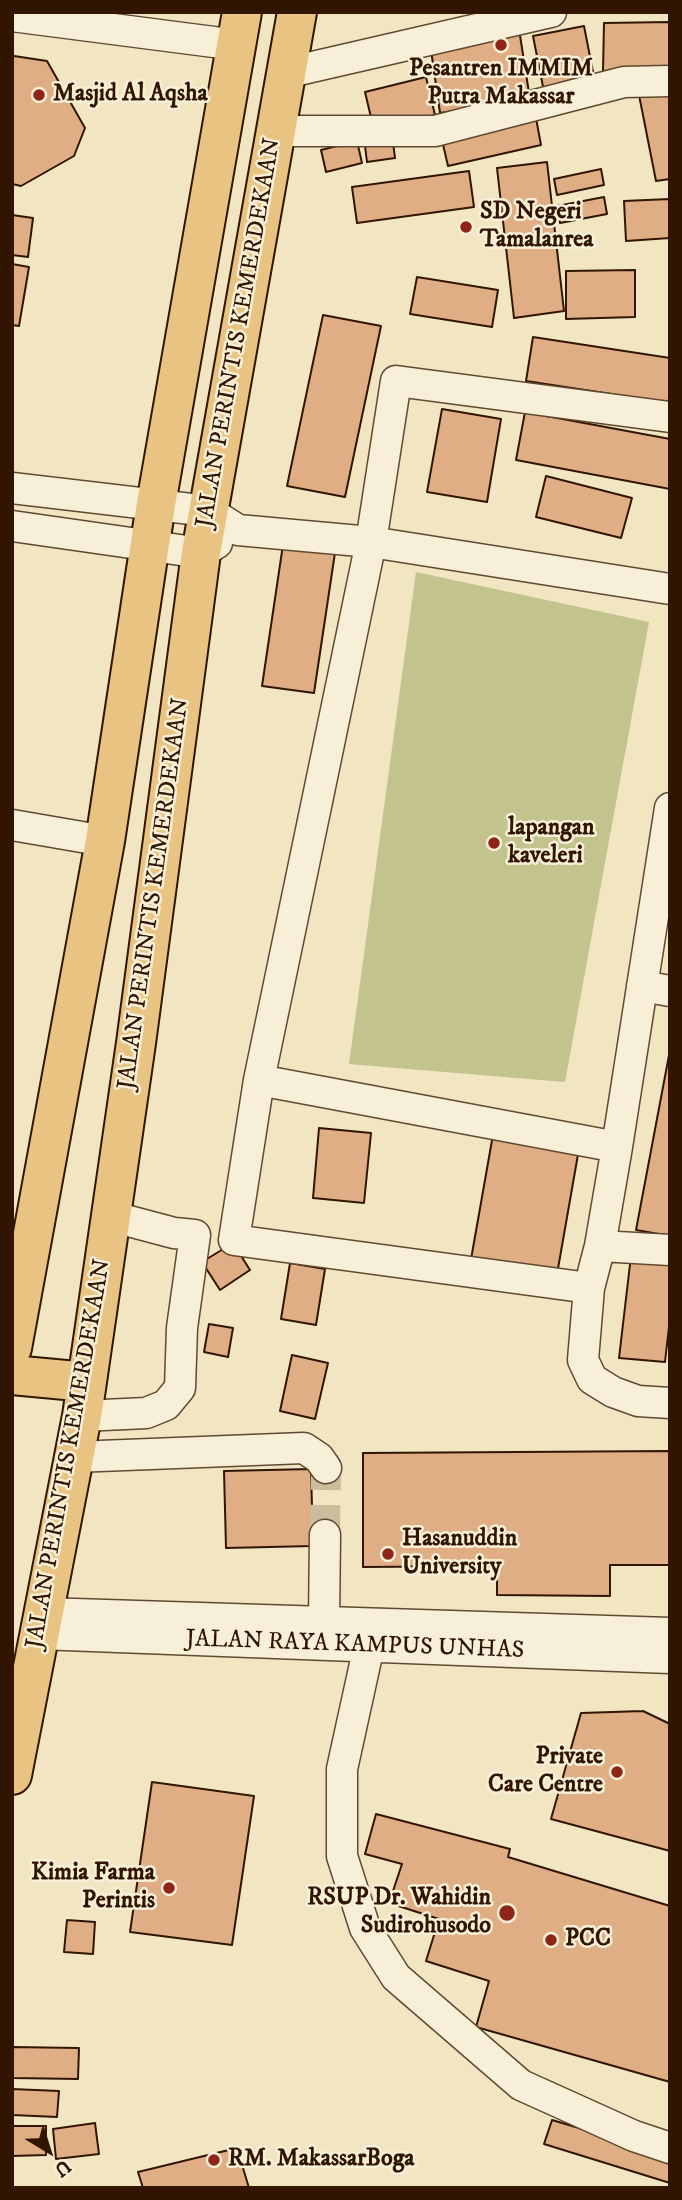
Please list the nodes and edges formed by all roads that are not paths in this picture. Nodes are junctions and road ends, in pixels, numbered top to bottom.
1 (297, 12) edge
2 (551, 12) edge
3 (12, 16) edge
4 (240, 29) edge
5 (286, 73) junction
6 (670, 81) edge
7 (276, 131) junction
8 (670, 417) edge
9 (12, 488) edge
10 (156, 504) junction
11 (223, 520) junction
12 (12, 526) edge
13 (371, 542) junction
14 (150, 547) junction
15 (201, 554) junction
16 (670, 589) edge
17 (670, 808) edge
18 (12, 825) edge
19 (105, 841) junction
20 (656, 989) edge
21 (259, 1080) junction
22 (617, 1147) junction
23 (110, 1216) junction
24 (600, 1246) junction
25 (670, 1250) edge
26 (589, 1288) junction
27 (12, 1348) edge
28 (12, 1375) edge
29 (84, 1399) junction
30 (670, 1403) edge
31 (74, 1457) junction
32 (326, 1468) dead end
33 (325, 1535) tunnel mouth
34 (324, 1621) junction
35 (41, 1623) junction
36 (670, 1633) edge
37 (369, 1646) junction
38 (670, 1658) edge
39 (12, 1775) edge
40 (670, 2148) edge

1 - 5 highway, JALAN PERINTIS KEMERDEKAAN
2 - 5 street
3 - 4 street
4 - 10 highway
5 - 7 highway, JALAN PERINTIS KEMERDEKAAN
6 - 7 street
7 - 11 highway, JALAN PERINTIS KEMERDEKAAN
8 - 13 street
9 - 10 street
10 - 11 street
10 - 14 highway
11 - 13 street
11 - 15 highway, JALAN PERINTIS KEMERDEKAAN
12 - 14 street
13 - 16 street
13 - 21 street
14 - 15 street
14 - 19 highway
15 - 23 highway, JALAN PERINTIS KEMERDEKAAN
17 - 20 street
18 - 19 street
19 - 27 highway
20 - 22 street
21 - 22 street
21 - 26 street
22 - 24 street
23 - 29 highway, JALAN PERINTIS KEMERDEKAAN
23 - 29 street
24 - 25 street
24 - 26 street
26 - 30 street
28 - 29 highway
29 - 31 highway, JALAN PERINTIS KEMERDEKAAN
31 - 32 street
31 - 35 highway, JALAN PERINTIS KEMERDEKAAN
33 - 34 street
34 - 35 street, JALAN RAYA KAMPUS UNHAS
34 - 36 street, JALAN RAYA KAMPUS UNHAS
35 - 37 street, JALAN RAYA KAMPUS UNHAS
35 - 39 highway, JALAN PERINTIS KEMERDEKAAN
37 - 38 street, JALAN RAYA KAMPUS UNHAS
37 - 40 street

